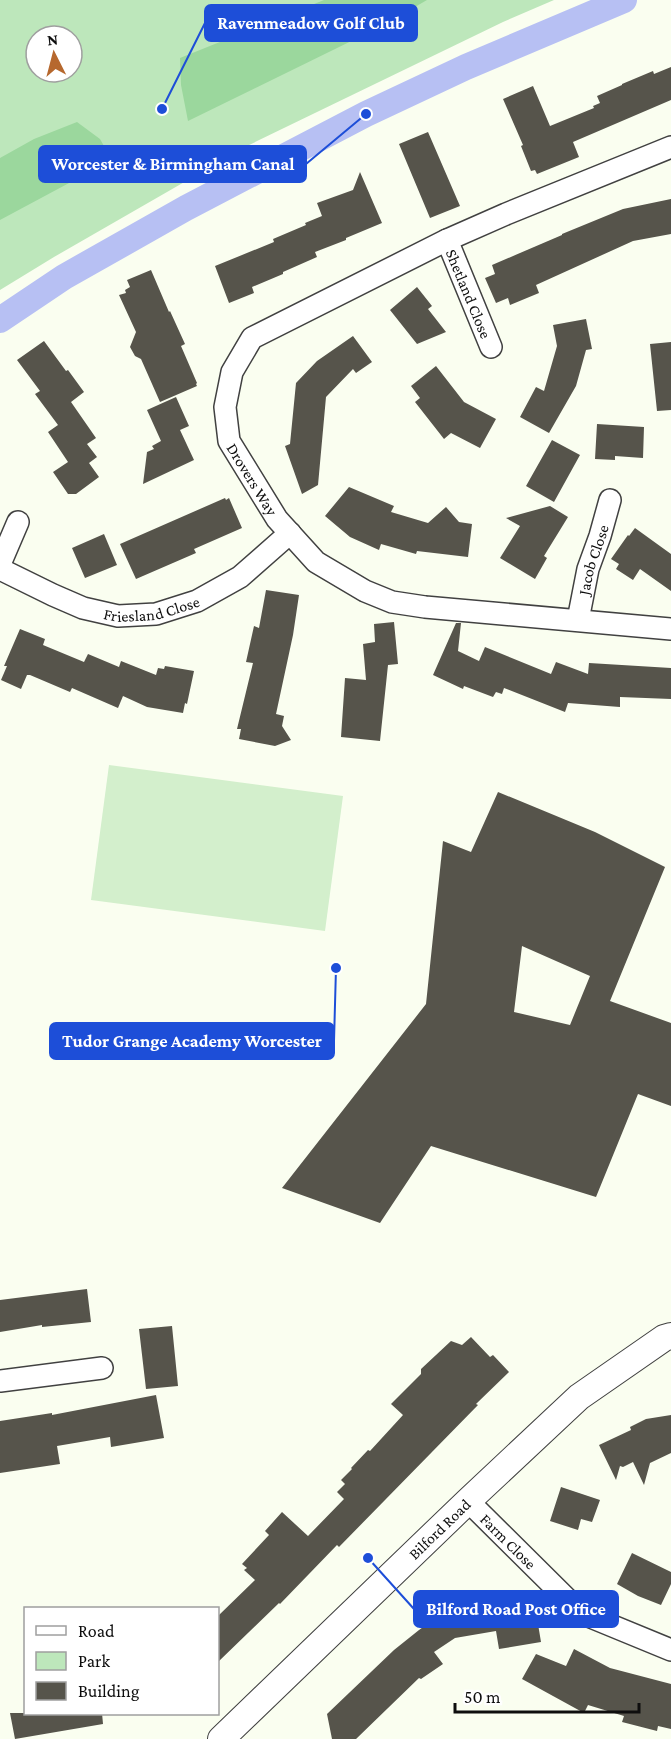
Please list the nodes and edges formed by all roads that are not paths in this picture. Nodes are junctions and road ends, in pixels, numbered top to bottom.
1 (671, 147) edge
2 (447, 240) junction
3 (491, 347) dead end
4 (610, 500) dead end
5 (18, 522) dead end
6 (290, 533) junction
7 (0, 564) edge
8 (0, 569) edge
9 (579, 620) junction
10 (671, 629) edge
11 (671, 1336) edge
12 (102, 1368) dead end
13 (0, 1381) edge
14 (468, 1501) junction
15 (671, 1650) edge
16 (221, 1739) edge

1 - 2 street, Drovers Way
2 - 3 street, Shetland Close
2 - 6 street, Drovers Way
4 - 9 street, Jacob Close
5 - 7 street
6 - 8 street, Friesland Close
6 - 9 street, Drovers Way
9 - 10 street, Drovers Way
11 - 14 street, Bilford Road
12 - 13 street
14 - 15 street, Farm Close
14 - 16 street, Bilford Road

